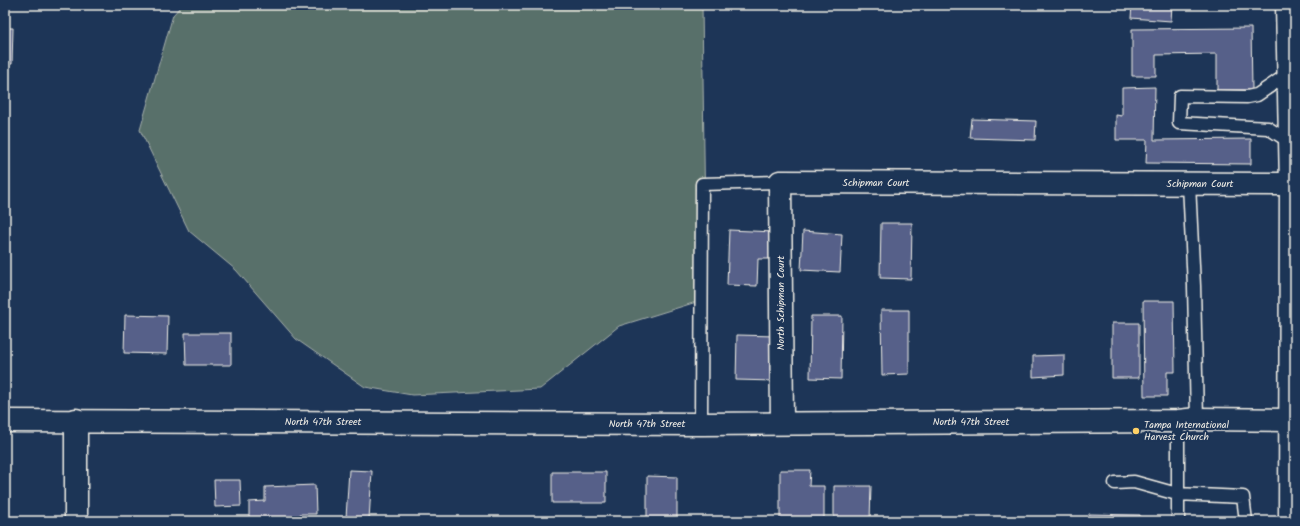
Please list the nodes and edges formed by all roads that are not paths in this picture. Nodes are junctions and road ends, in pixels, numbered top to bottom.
1 (1288, 5) edge
2 (1288, 74) junction
3 (1290, 142) junction
4 (780, 182) junction
5 (1189, 184) junction
6 (1293, 192) edge
7 (5, 420) edge
8 (76, 420) junction
9 (1188, 420) junction
10 (782, 423) junction
11 (702, 424) junction
12 (1292, 424) edge
13 (1115, 482) dead end
14 (1177, 494) junction
15 (76, 521) edge
16 (1178, 521) edge
17 (1246, 521) edge
18 (1290, 521) edge

1 - 2 street
2 - 3 street
2 - 3 lane
3 - 6 street
4 - 5 street, Schipman Court
4 - 10 street, North Schipman Court
4 - 11 lane, Schipman Court
5 - 6 street, Schipman Court
5 - 9 lane
6 - 12 street
7 - 8 street, North 47th Street
8 - 11 street, North 47th Street
8 - 15 street
9 - 10 street, North 47th Street
9 - 12 street, North 47th Street
9 - 14 lane
10 - 11 street, North 47th Street
12 - 18 street
13 - 14 lane
14 - 16 lane
14 - 17 lane

